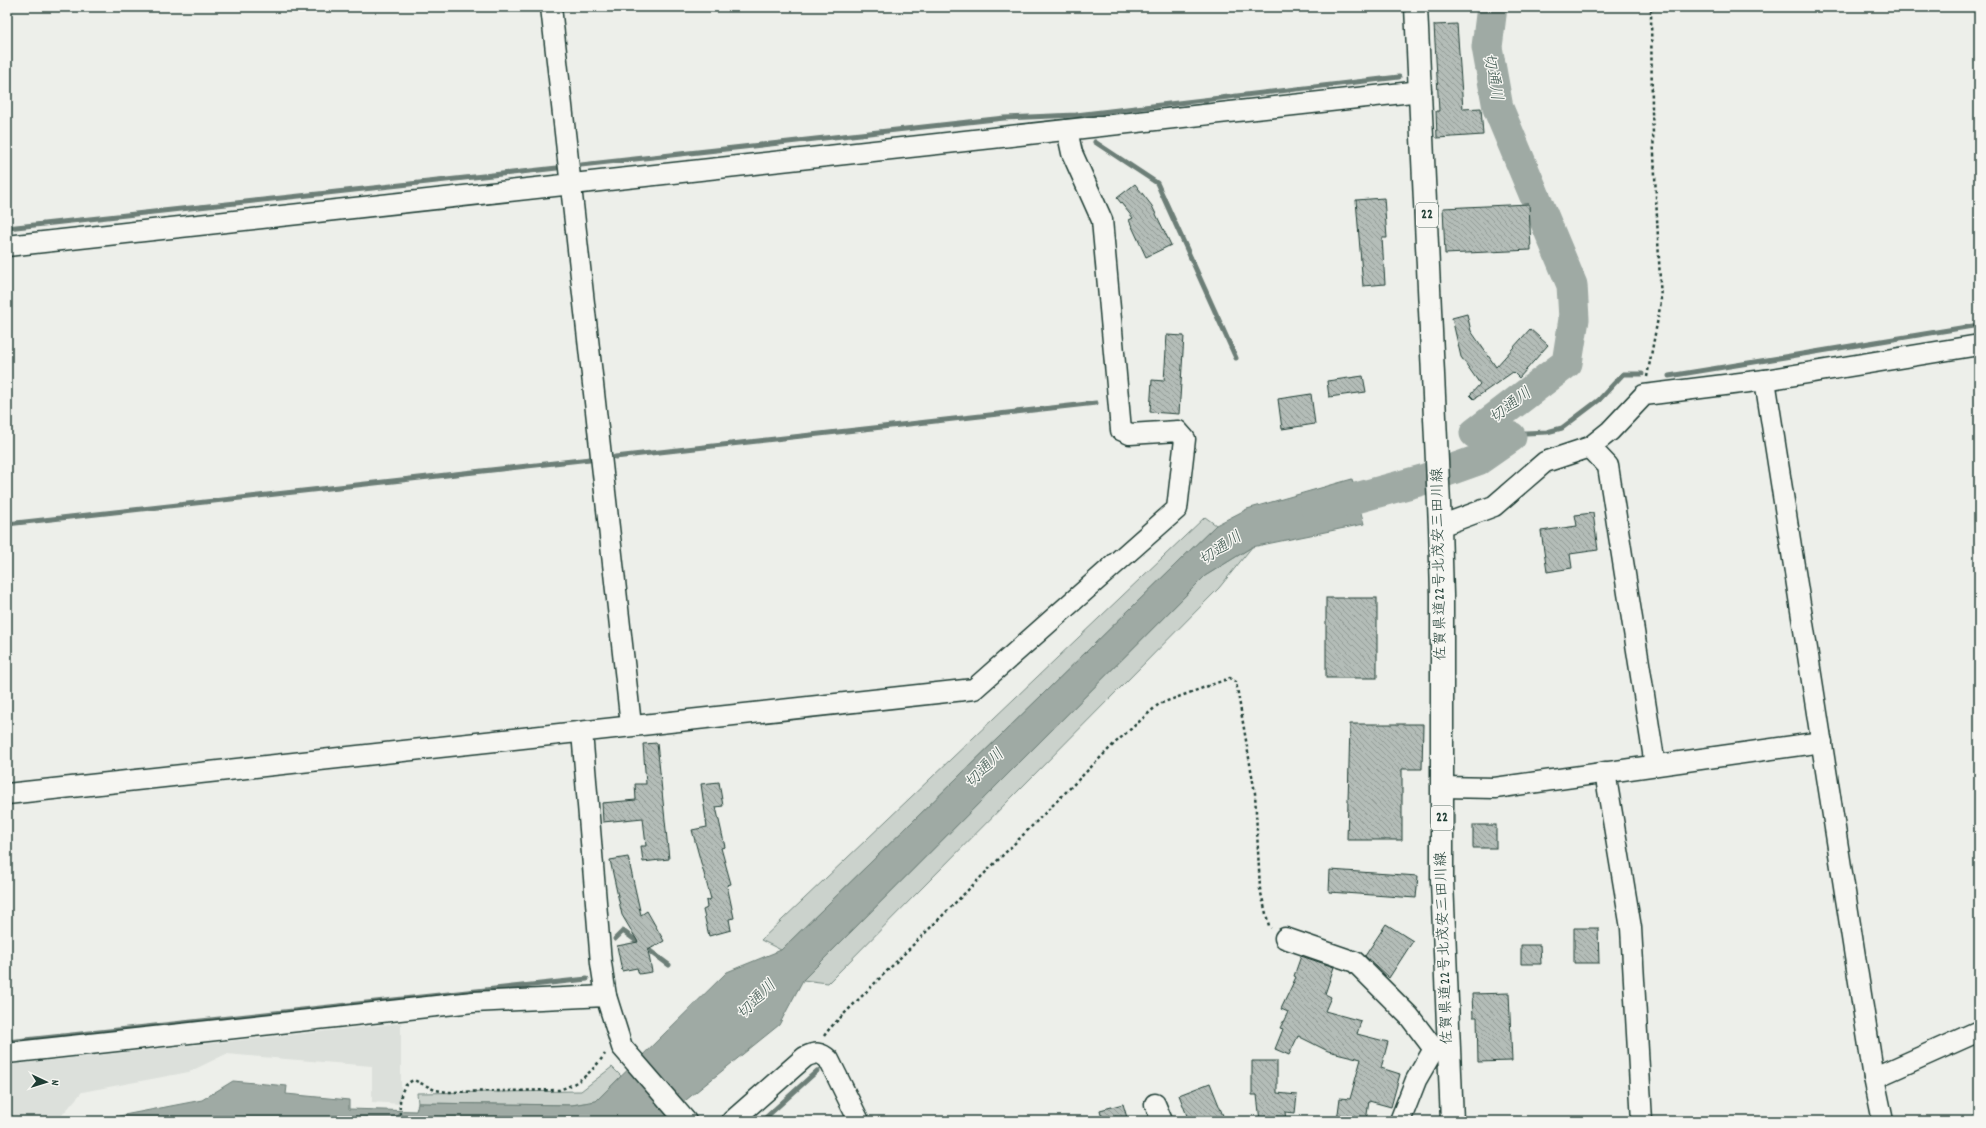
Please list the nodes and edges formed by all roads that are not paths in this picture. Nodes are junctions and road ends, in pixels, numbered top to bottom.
1 (551, 7) edge
2 (1416, 7) edge
3 (1421, 92) junction
4 (1066, 130) junction
5 (571, 185) junction
6 (7, 246) edge
7 (1979, 345) edge
8 (1765, 380) junction
9 (1590, 447) junction
10 (1440, 520) junction
11 (631, 725) junction
12 (582, 732) junction
13 (1822, 742) junction
14 (1655, 765) junction
15 (1605, 772) junction
16 (1442, 787) junction
17 (7, 794) edge
18 (1285, 938) road end
19 (606, 996) junction
20 (1979, 1031) edge
21 (1441, 1048) junction
22 (7, 1053) edge
23 (1874, 1078) junction
24 (686, 1121) edge
25 (732, 1121) edge
26 (859, 1121) edge
27 (1400, 1121) edge
28 (1452, 1121) edge
29 (1642, 1121) edge
30 (1883, 1121) edge

1 - 5 street
2 - 3 main road, 佐賀県道22号北茂安三田川線 / 22
3 - 4 street
3 - 10 main road, 佐賀県道22号北茂安三田川線 / 22
4 - 5 street
4 - 11 street
5 - 6 street
5 - 11 street
7 - 8 street
8 - 9 street
8 - 13 street
9 - 10 street
9 - 14 street
10 - 16 main road, 佐賀県道22号北茂安三田川線 / 22
11 - 12 street
12 - 17 street
12 - 19 street
13 - 14 street
13 - 23 street
14 - 15 street
15 - 16 street
15 - 29 street
16 - 21 main road, 佐賀県道22号北茂安三田川線 / 22
18 - 21 street
19 - 22 street
19 - 24 street
20 - 23 street
21 - 27 street
21 - 28 main road, 佐賀県道22号北茂安三田川線 / 22
23 - 30 street
25 - 26 street

